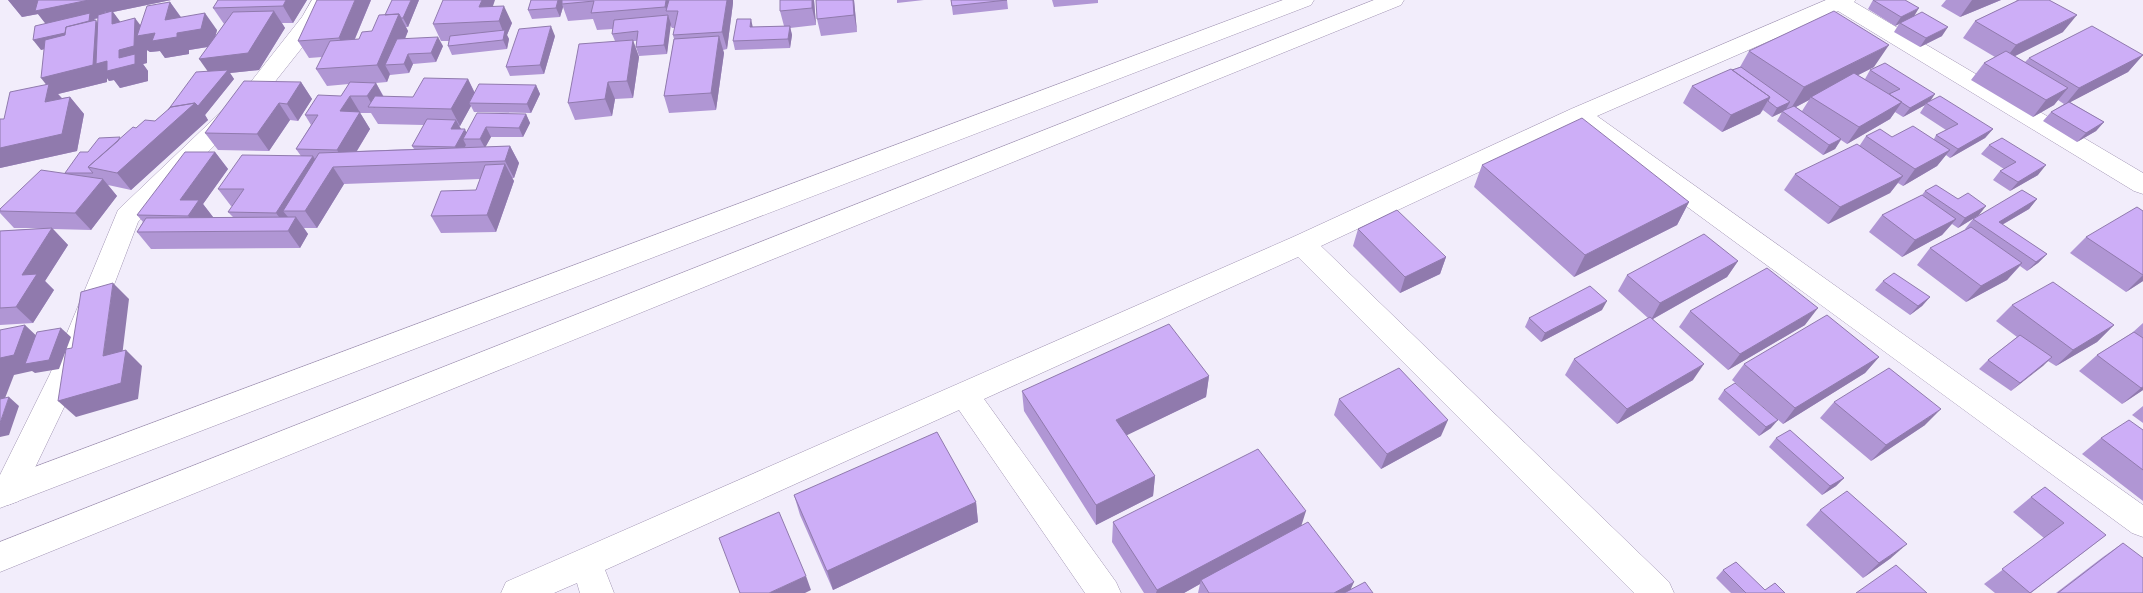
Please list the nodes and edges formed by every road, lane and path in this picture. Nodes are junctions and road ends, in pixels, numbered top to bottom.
1 (323, 0) edge
2 (1303, 0) edge
3 (1393, 0) edge
4 (1842, 1) edge
5 (1579, 115) junction
6 (2143, 185) edge
7 (1302, 244) junction
8 (965, 395) junction
9 (4, 492) edge
10 (2143, 523) edge
11 (0, 557) edge
12 (586, 563) junction
13 (518, 593) edge
14 (597, 593) edge
15 (1104, 593) edge
16 (1657, 593) edge

1 - 9 street
2 - 9 street
3 - 11 street
4 - 5 street
4 - 6 street
5 - 7 street
5 - 10 street
7 - 8 street
7 - 16 street
8 - 12 street
8 - 15 street
12 - 13 street
12 - 14 street

